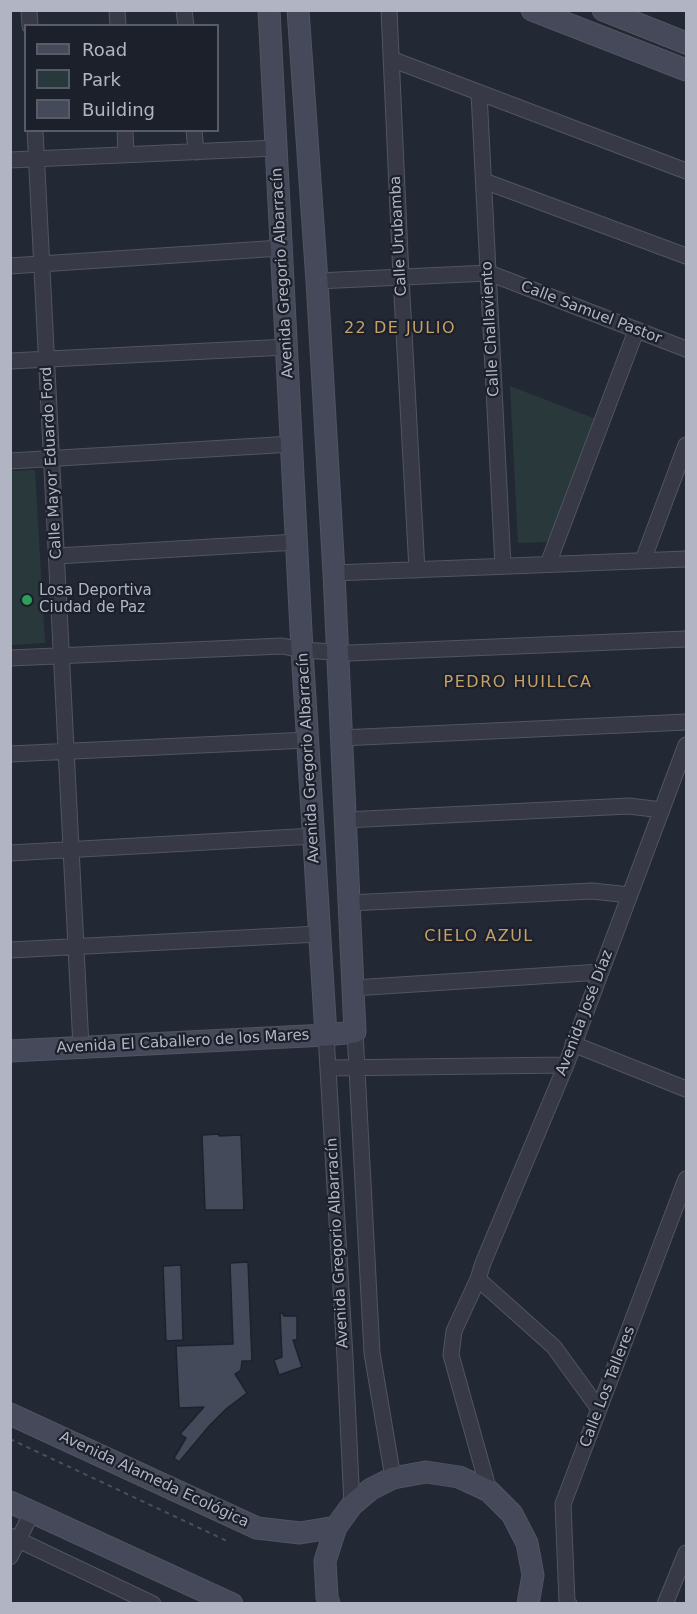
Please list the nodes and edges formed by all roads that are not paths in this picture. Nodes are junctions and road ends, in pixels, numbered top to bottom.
1 (269, 10) edge
2 (298, 10) edge
3 (389, 10) edge
4 (532, 10) edge
5 (603, 10) edge
6 (633, 16) edge
7 (687, 43) edge
8 (621, 45) junction
9 (391, 59) junction
10 (687, 70) edge
11 (479, 93) junction
12 (35, 132) edge
13 (125, 132) edge
14 (194, 132) edge
15 (276, 148) junction
16 (196, 152) junction
17 (126, 154) junction
18 (37, 158) junction
19 (10, 160) edge
20 (687, 171) edge
21 (484, 181) junction
22 (281, 248) junction
23 (687, 256) edge
24 (42, 264) junction
25 (10, 266) edge
26 (489, 273) junction
27 (401, 277) junction
28 (317, 281) junction
29 (636, 331) junction
30 (286, 347) junction
31 (687, 349) edge
32 (47, 359) junction
33 (10, 361) edge
34 (292, 444) junction
35 (687, 445) edge
36 (52, 459) junction
37 (10, 461) edge
38 (297, 542) junction
39 (57, 556) junction
40 (687, 559) edge
41 (643, 560) junction
42 (548, 564) junction
43 (503, 566) junction
44 (417, 570) junction
45 (334, 573) junction
46 (687, 639) edge
47 (302, 650) junction
48 (337, 652) junction
49 (62, 655) junction
50 (10, 658) edge
51 (687, 722) edge
52 (341, 738) junction
53 (308, 740) junction
54 (687, 745) edge
55 (67, 751) junction
56 (10, 754) edge
57 (662, 810) junction
58 (345, 820) junction
59 (314, 836) junction
60 (72, 849) junction
61 (10, 853) edge
62 (630, 895) junction
63 (349, 903) junction
64 (320, 934) junction
65 (77, 947) junction
66 (10, 950) edge
67 (601, 972) junction
68 (353, 988) junction
69 (355, 1032) junction
70 (326, 1035) junction
71 (573, 1044) junction
72 (81, 1047) junction
73 (10, 1051) edge
74 (566, 1065) junction
75 (357, 1067) junction
76 (328, 1068) junction
77 (687, 1089) edge
78 (687, 1179) edge
79 (478, 1279) junction
80 (372, 1353) junction
81 (345, 1357) junction
82 (600, 1409) junction
83 (10, 1414) edge
84 (393, 1478) junction
85 (489, 1491) junction
86 (10, 1502) edge
87 (352, 1505) junction
88 (32, 1512) junction
89 (336, 1527) junction
90 (15, 1538) edge
91 (687, 1553) edge
92 (10, 1557) edge
93 (568, 1603) edge
94 (153, 1604) edge
95 (232, 1604) edge
96 (329, 1604) edge
97 (528, 1604) edge
98 (665, 1604) edge

1 - 15 street, Avenida Gregorio Albarracín
2 - 28 street, Avenida Gregorio Albarracín
3 - 9 street, Calle Urubamba
4 - 8 street
5 - 6 street
6 - 7 street
6 - 8 street
8 - 10 street
9 - 11 street
9 - 27 street, Calle Urubamba
11 - 20 street
11 - 21 street, Calle Challaviento
12 - 18 street, Calle Mayor Eduardo Ford
13 - 17 street
14 - 16 street
15 - 16 street
15 - 22 street, Avenida Gregorio Albarracín
16 - 17 street
17 - 18 street
18 - 19 street
18 - 24 street, Calle Mayor Eduardo Ford
21 - 23 street
21 - 26 street, Calle Challaviento
22 - 24 street
22 - 30 street, Avenida Gregorio Albarracín
24 - 25 street
24 - 32 street, Calle Mayor Eduardo Ford
26 - 27 street, Calle Samuel Pastor
26 - 29 street, Calle Samuel Pastor
26 - 43 street, Calle Challaviento
27 - 28 street, Calle Samuel Pastor
27 - 44 street, Calle Urubamba
28 - 45 street, Avenida Gregorio Albarracín
29 - 31 street, Calle Samuel Pastor
29 - 42 street
30 - 32 street
30 - 34 street, Avenida Gregorio Albarracín
32 - 33 street
32 - 36 street, Calle Mayor Eduardo Ford
34 - 36 street
34 - 38 street, Avenida Gregorio Albarracín
35 - 41 street
36 - 37 street
36 - 39 street, Calle Mayor Eduardo Ford
38 - 39 street
38 - 47 street, Avenida Gregorio Albarracín
39 - 49 street, Calle Mayor Eduardo Ford
40 - 41 street
41 - 42 street
42 - 43 street
43 - 44 street
44 - 45 street
45 - 48 street, Avenida Gregorio Albarracín
46 - 48 street
47 - 48 street
47 - 49 street
47 - 53 street, Avenida Gregorio Albarracín
48 - 52 street, Avenida Gregorio Albarracín
49 - 50 street
49 - 55 street, Calle Mayor Eduardo Ford
51 - 52 street
52 - 58 street, Avenida Gregorio Albarracín
53 - 55 street
53 - 59 street, Avenida Gregorio Albarracín
54 - 57 street, Avenida José Díaz
55 - 56 street
55 - 60 street, Calle Mayor Eduardo Ford
57 - 58 street
57 - 62 street, Avenida José Díaz
58 - 63 street, Avenida Gregorio Albarracín
59 - 60 street
59 - 64 street, Avenida Gregorio Albarracín
60 - 61 street
60 - 65 street, Calle Mayor Eduardo Ford
62 - 63 street
62 - 67 street, Avenida José Díaz
63 - 68 street, Avenida Gregorio Albarracín
64 - 65 street
64 - 70 street, Avenida Gregorio Albarracín
65 - 66 street
65 - 72 street, Calle Mayor Eduardo Ford
67 - 68 street
67 - 71 street, Avenida José Díaz
68 - 69 street, Avenida Gregorio Albarracín
69 - 70 street, Avenida El Caballero de los Mares
69 - 75 street, Avenida Gregorio Albarracín
70 - 72 street, Avenida El Caballero de los Mares
70 - 76 street, Avenida Gregorio Albarracín
71 - 74 street, Avenida José Díaz
71 - 77 street
72 - 73 street, Avenida El Caballero de los Mares
74 - 75 street
74 - 79 street, Avenida José Díaz
75 - 76 street
75 - 80 street, Avenida Gregorio Albarracín
76 - 81 street, Avenida Gregorio Albarracín
78 - 82 street, Calle Los Talleres
79 - 82 street
79 - 85 street, Avenida José Díaz
80 - 81 street
80 - 84 street, Avenida Gregorio Albarracín
81 - 87 street, Avenida Gregorio Albarracín
82 - 93 street, Calle Los Talleres
83 - 89 street, Avenida Alameda Ecológica
84 - 85 street
84 - 87 street
85 - 97 street
86 - 88 street
87 - 89 street
88 - 90 street
88 - 95 street
89 - 96 street
90 - 92 street
90 - 94 street
91 - 98 street

